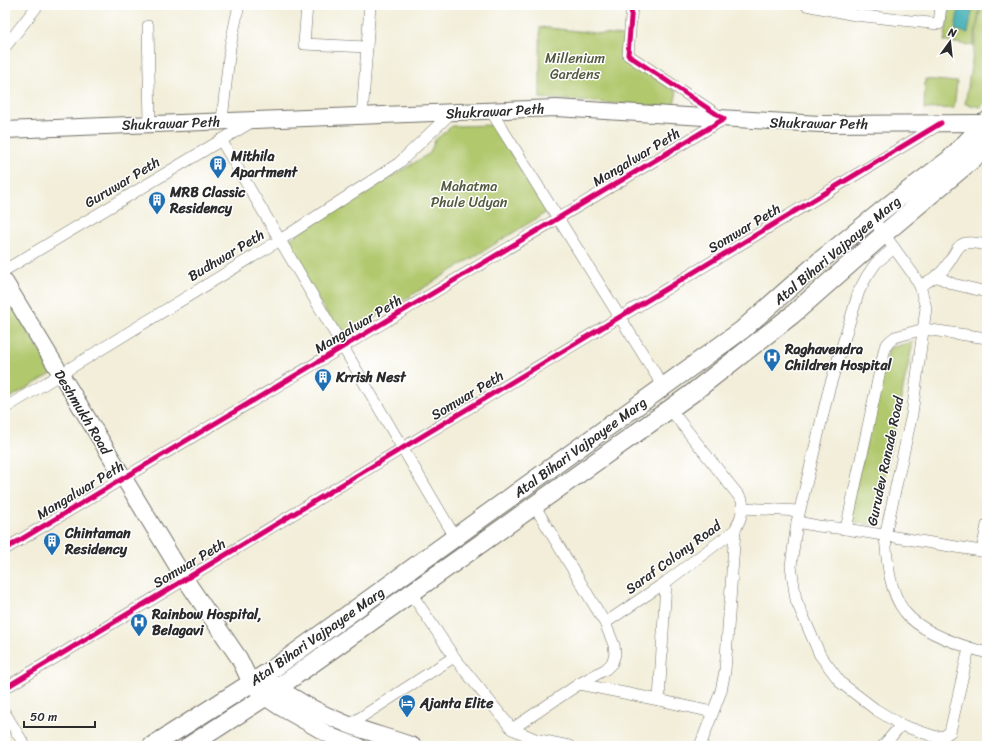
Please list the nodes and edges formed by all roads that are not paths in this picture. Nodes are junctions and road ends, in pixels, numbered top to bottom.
1 (38, 5) edge
2 (239, 5) edge
3 (307, 5) edge
4 (370, 5) edge
5 (632, 5) edge
6 (806, 5) edge
7 (941, 5) edge
8 (856, 10) edge
9 (148, 26) dead end
10 (5, 47) edge
11 (367, 47) junction
12 (491, 111) junction
13 (451, 113) junction
14 (362, 116) junction
15 (724, 119) junction
16 (222, 120) junction
17 (254, 120) junction
18 (986, 123) edge
19 (150, 124) junction
20 (941, 124) junction
21 (5, 130) edge
22 (221, 140) junction
23 (987, 144) edge
24 (558, 218) junction
25 (873, 219) junction
26 (280, 240) junction
27 (889, 240) junction
28 (987, 245) edge
29 (5, 270) edge
30 (936, 276) junction
31 (5, 282) edge
32 (920, 286) junction
33 (987, 292) edge
34 (620, 317) junction
35 (924, 329) junction
36 (987, 338) edge
37 (343, 347) junction
38 (60, 374) junction
39 (663, 386) junction
40 (5, 408) edge
41 (670, 409) junction
42 (403, 448) junction
43 (123, 478) junction
44 (534, 505) junction
45 (743, 508) junction
46 (798, 516) junction
47 (987, 524) edge
48 (735, 530) junction
49 (846, 530) junction
50 (885, 536) junction
51 (455, 537) junction
52 (5, 549) edge
53 (985, 552) edge
54 (185, 579) junction
55 (666, 582) junction
56 (412, 593) junction
57 (605, 623) junction
58 (969, 648) junction
59 (987, 652) edge
60 (454, 657) junction
61 (257, 680) junction
62 (579, 684) junction
63 (5, 688) edge
64 (271, 692) junction
65 (659, 700) junction
66 (712, 712) junction
67 (5, 713) edge
68 (348, 725) junction
69 (901, 725) junction
70 (512, 729) junction
71 (25, 746) edge
72 (152, 746) edge
73 (189, 746) edge
74 (358, 746) edge
75 (413, 746) edge
76 (569, 746) edge
77 (700, 746) edge
78 (883, 746) edge

1 - 10 street
2 - 16 street
3 - 11 street
4 - 11 street
5 - 15 street
6 - 8 street
7 - 8 street
9 - 19 street
11 - 14 street
12 - 13 street, Shukrawar Peth
12 - 15 street, Shukrawar Peth
12 - 24 street
13 - 14 street, Shukrawar Peth
13 - 26 street, Budhwar Peth
14 - 17 street, Shukrawar Peth
15 - 20 street, Shukrawar Peth
15 - 24 street, Mangalwar Peth
16 - 17 street, Shukrawar Peth
16 - 19 street, Shukrawar Peth
17 - 22 street, Guruwar Peth
18 - 20 street, Shukrawar Peth
18 - 25 main road, Atal Bihari Vajpayee Marg
19 - 21 street, Shukrawar Peth
20 - 34 street, Somwar Peth
22 - 26 street
22 - 29 street, Guruwar Peth
23 - 27 main road, Atal Bihari Vajpayee Marg
24 - 34 street
24 - 37 street, Mangalwar Peth
25 - 27 street, Gurudev Ranade Road
25 - 39 main road, Atal Bihari Vajpayee Marg
26 - 37 street
26 - 38 street, Budhwar Peth
27 - 32 street, Gurudev Ranade Road
27 - 41 main road, Atal Bihari Vajpayee Marg
27 - 46 street
28 - 30 street
30 - 32 street
30 - 33 street
31 - 38 street, Deshmukh Road
32 - 35 street, Gurudev Ranade Road
34 - 39 street
34 - 42 street, Somwar Peth
35 - 36 street
35 - 49 street
35 - 50 street, Gurudev Ranade Road
37 - 42 street
37 - 43 street, Mangalwar Peth
38 - 40 street, Budhwar Peth
38 - 43 street, Deshmukh Road
39 - 51 main road, Atal Bihari Vajpayee Marg
41 - 44 main road, Atal Bihari Vajpayee Marg
41 - 45 street
42 - 51 street
42 - 54 street, Somwar Peth
43 - 52 street, Mangalwar Peth
43 - 54 street, Deshmukh Road
44 - 56 main road, Atal Bihari Vajpayee Marg
44 - 57 street
45 - 46 street
45 - 48 street, Saraf Colony Road
46 - 49 street
46 - 69 street
47 - 53 street
48 - 55 street, Saraf Colony Road
48 - 66 street
49 - 50 street
50 - 53 street
50 - 58 street, Gurudev Ranade Road
51 - 61 main road, Atal Bihari Vajpayee Marg
54 - 61 street, Deshmukh Road
54 - 63 street, Somwar Peth
55 - 57 street, Saraf Colony Road
55 - 65 street
56 - 60 street
56 - 64 main road, Atal Bihari Vajpayee Marg
57 - 62 street
58 - 59 street, Gurudev Ranade Road
58 - 69 street
60 - 68 street
60 - 70 street
61 - 64 street
61 - 72 main road, Atal Bihari Vajpayee Marg
62 - 65 street
62 - 70 street
64 - 68 street
64 - 73 main road, Atal Bihari Vajpayee Marg
64 - 74 street
65 - 66 street
66 - 77 street
67 - 71 street
68 - 75 street
69 - 78 street
70 - 76 street

